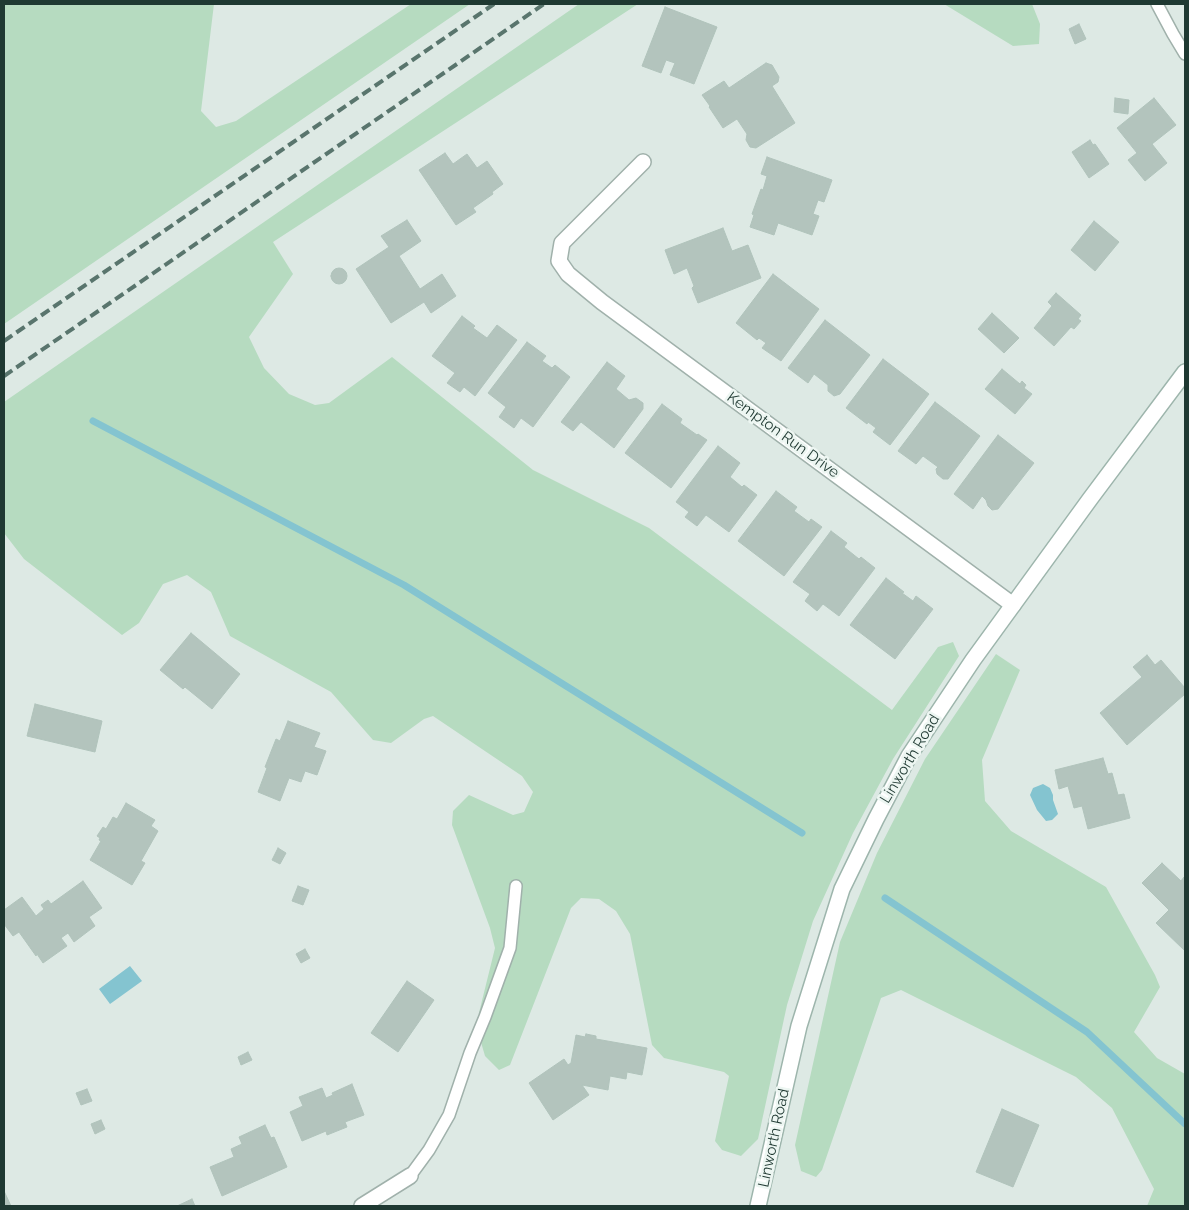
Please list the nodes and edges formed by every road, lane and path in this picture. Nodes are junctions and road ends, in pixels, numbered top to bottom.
1 (1157, 4) edge
2 (1185, 54) edge
3 (644, 162) dead end
4 (1185, 372) edge
5 (1013, 605) junction
6 (516, 886) dead end
7 (410, 1176) joint
8 (362, 1206) edge
9 (758, 1206) edge

1 - 2 lane
3 - 5 main road, Kempton Run Drive
4 - 5 main road, Linworth Road
5 - 9 main road, Linworth Road
6 - 7 lane
7 - 8 main road

